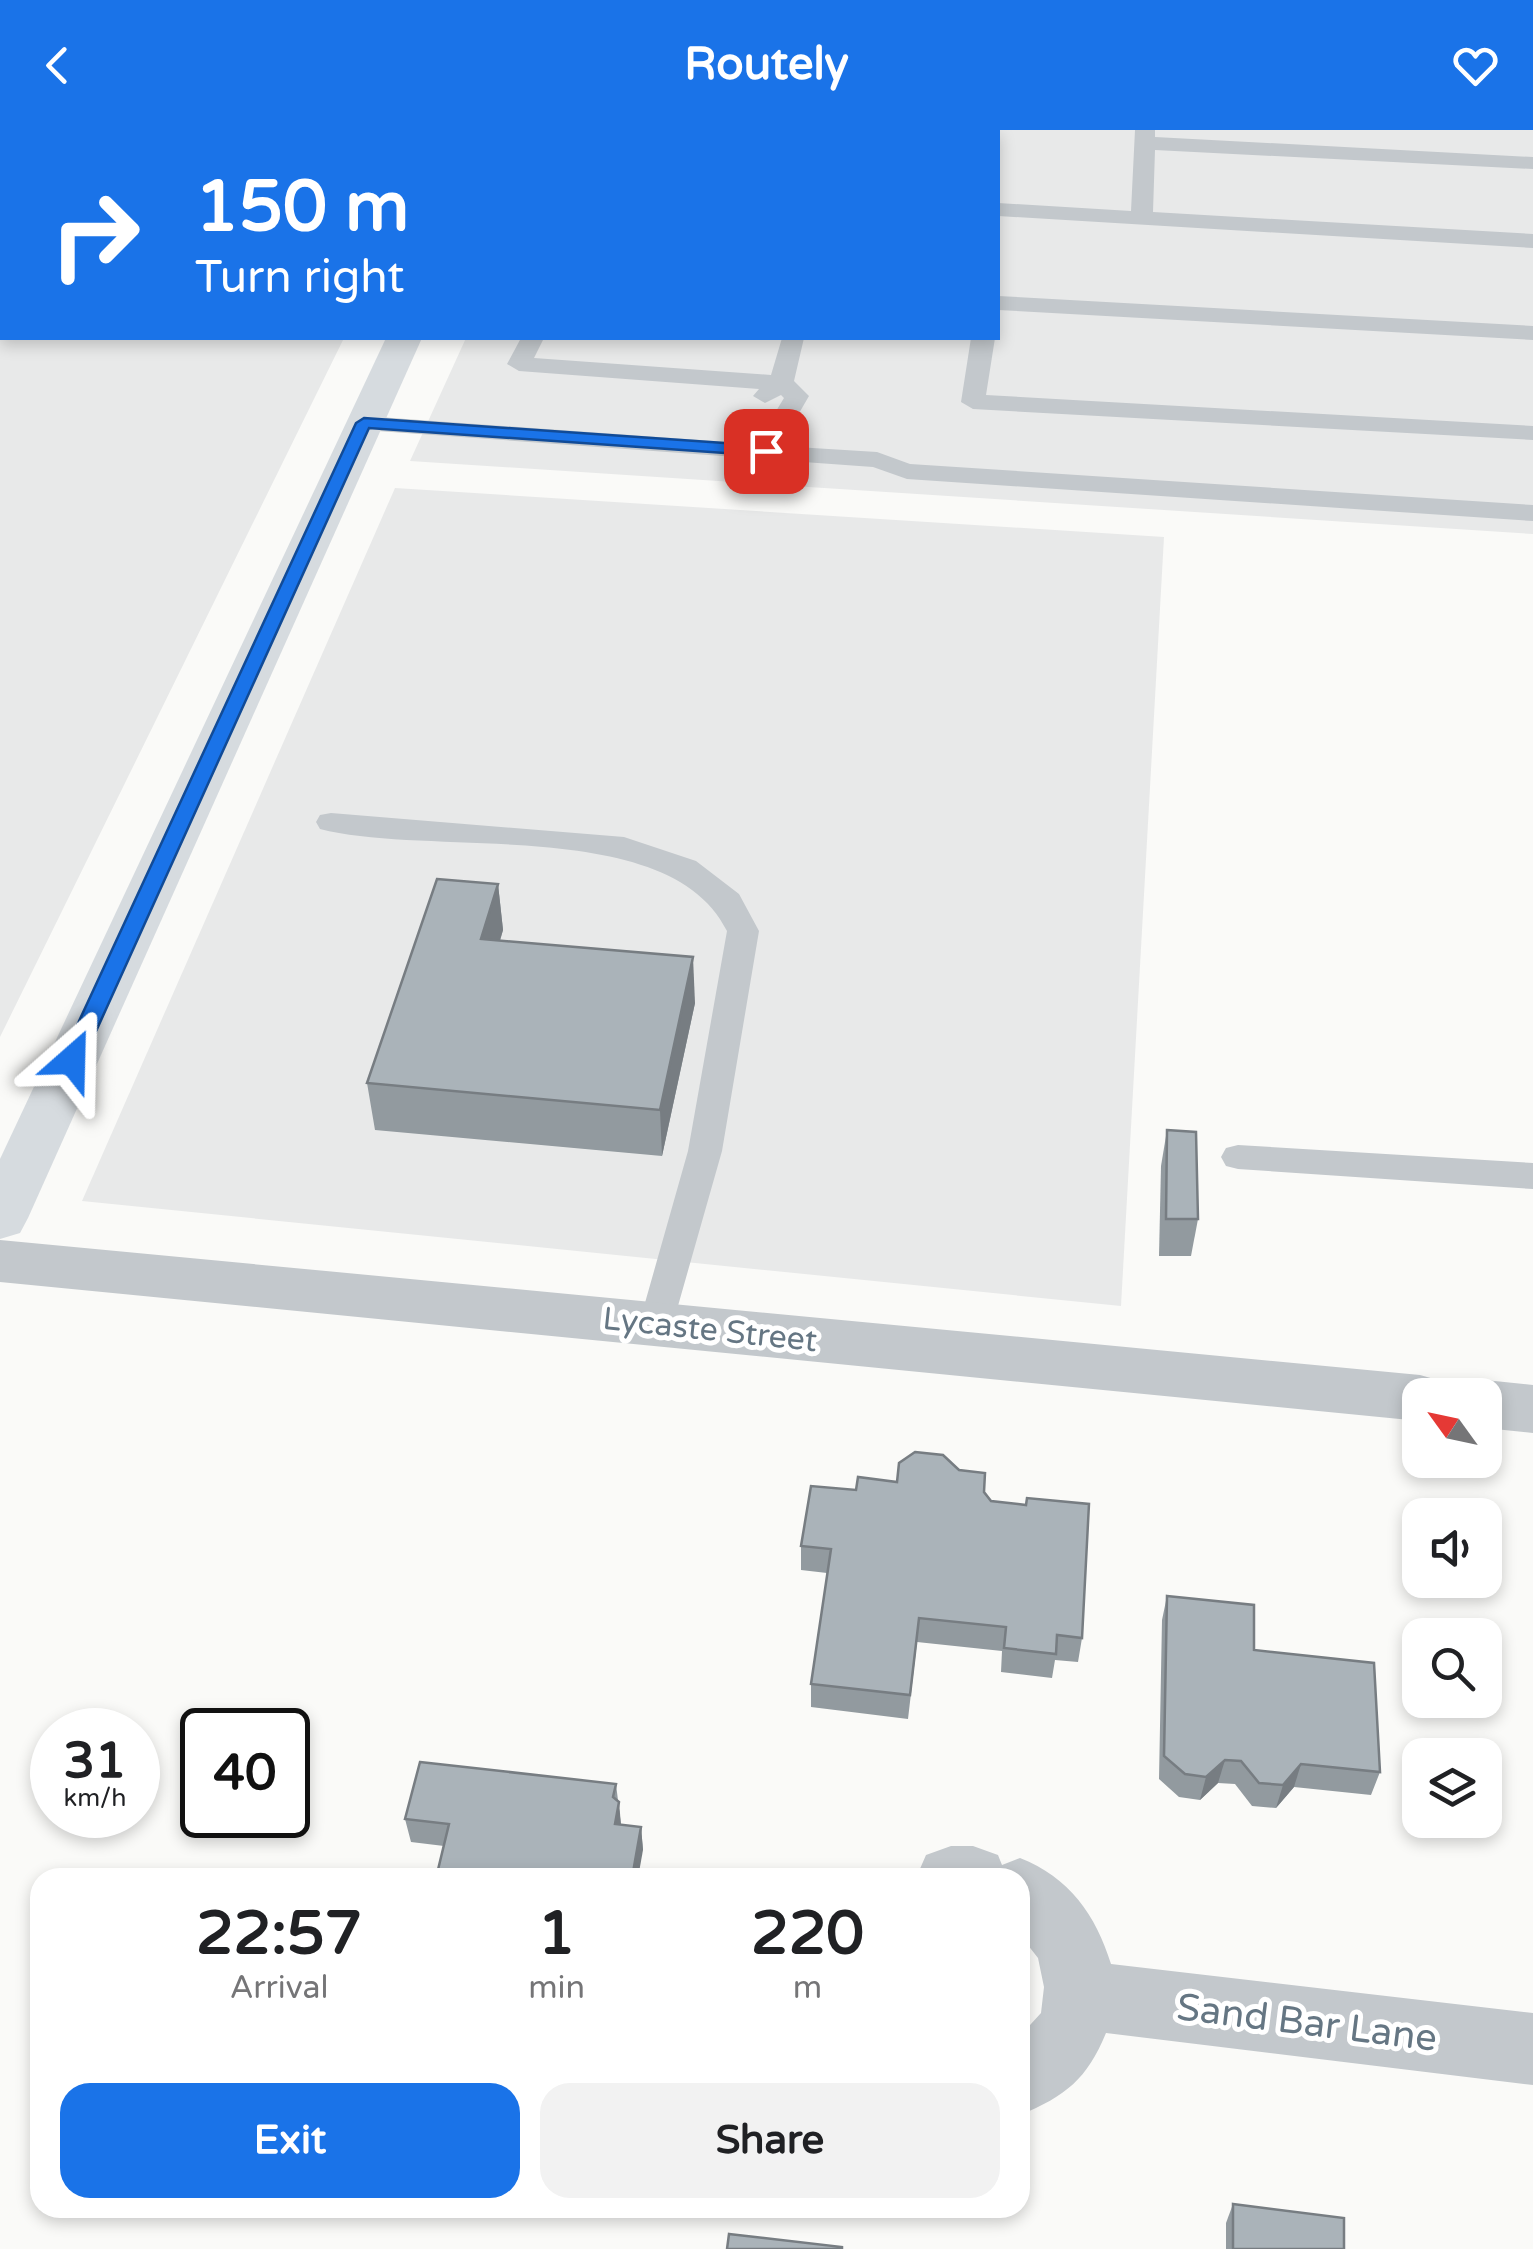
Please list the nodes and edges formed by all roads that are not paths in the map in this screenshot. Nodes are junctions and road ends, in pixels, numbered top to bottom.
1 (1144, 136) edge
2 (1533, 163) edge
3 (1000, 210) edge
4 (1142, 218) junction
5 (1533, 241) edge
6 (1000, 303) edge
7 (1533, 333) edge
8 (403, 340) edge
9 (531, 340) edge
10 (792, 340) edge
11 (982, 340) edge
12 (781, 383) junction
13 (364, 423) junction
14 (1533, 433) edge
15 (769, 439) junction
16 (877, 460) junction
17 (1533, 489) edge
18 (1533, 513) edge
19 (331, 822) dead end
20 (1238, 1157) dead end
21 (1533, 1176) edge
22 (0, 1218) edge
23 (0, 1260) edge
24 (658, 1324) junction
25 (1402, 1396) edge
26 (1502, 1406) edge
27 (1533, 1409) edge
28 (1030, 1898) edge
29 (1081, 1994) junction
30 (1533, 2048) edge
31 (1030, 2075) edge

1 - 2 lane
1 - 4 lane
3 - 4 lane
4 - 5 lane
6 - 7 lane
8 - 13 street
9 - 12 lane
10 - 12 lane
11 - 14 lane
12 - 15 lane
13 - 15 lane
13 - 22 street
15 - 16 lane
16 - 17 lane
16 - 18 lane
19 - 24 lane
20 - 21 lane
23 - 24 street, Lycaste Street
24 - 25 street, Lycaste Street
26 - 27 street
28 - 29 street
29 - 30 street, Sand Bar Lane
29 - 31 street

